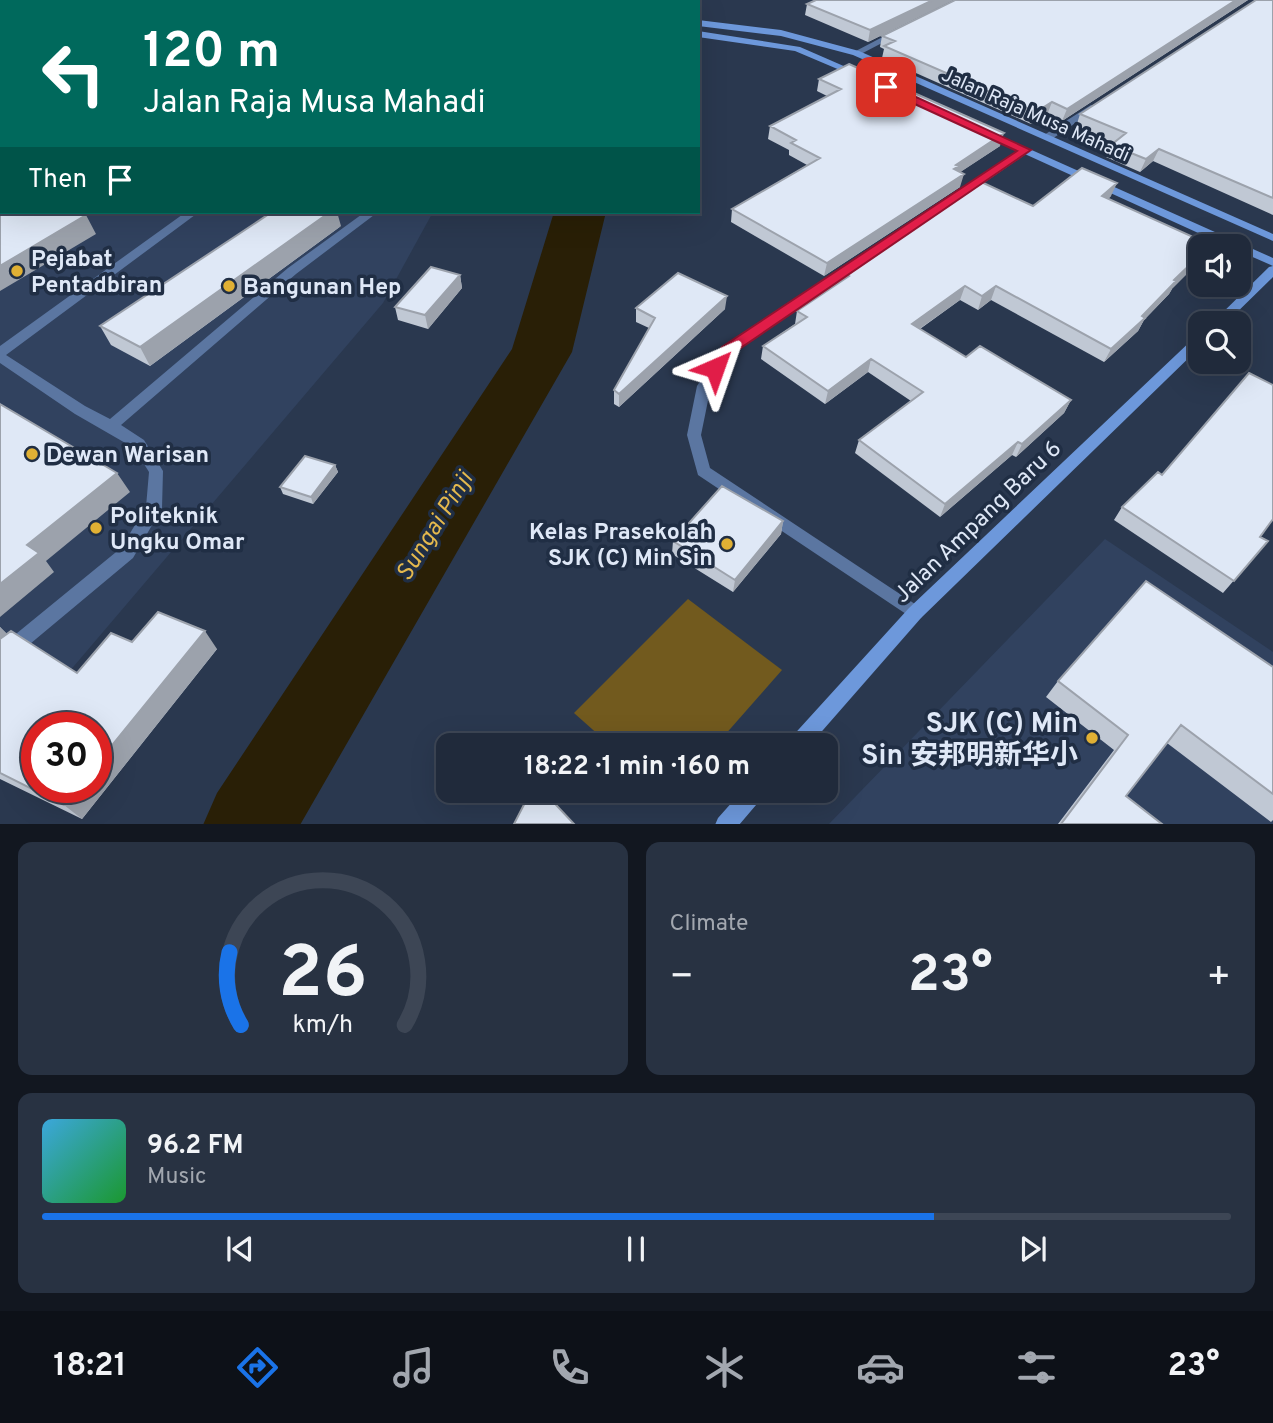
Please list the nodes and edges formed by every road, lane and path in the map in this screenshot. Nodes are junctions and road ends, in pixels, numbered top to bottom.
1 (700, 23) edge
2 (904, 29) edge
3 (700, 34) edge
4 (856, 53) junction
5 (863, 76) edge
6 (1107, 99) edge
7 (979, 129) edge
8 (1048, 137) junction
9 (1026, 150) junction
10 (947, 204) edge
11 (190, 214) edge
12 (366, 214) edge
13 (1273, 238) edge
14 (868, 257) edge
15 (1273, 262) edge
16 (1273, 270) edge
17 (1230, 311) edge
18 (1188, 351) edge
19 (0, 355) edge
20 (111, 426) junction
21 (915, 613) junction
22 (0, 658) edge
23 (808, 733) edge
24 (744, 803) edge
25 (725, 824) edge

1 - 4 main road, Jalan Raja Musa Mahadi
2 - 4 street
3 - 5 main road
4 - 8 main road, Jalan Raja Musa Mahadi
6 - 8 street
7 - 9 main road, Jalan Raja Musa Mahadi
8 - 13 main road, Jalan Raja Musa Mahadi
9 - 10 street
9 - 15 main road, Jalan Raja Musa Mahadi
11 - 19 street
12 - 20 street
14 - 21 street
16 - 17 main road
18 - 21 main road, Jalan Ampang Baru 6
19 - 20 street
20 - 22 street
21 - 23 main road, Jalan Ampang Baru 6
24 - 25 main road

